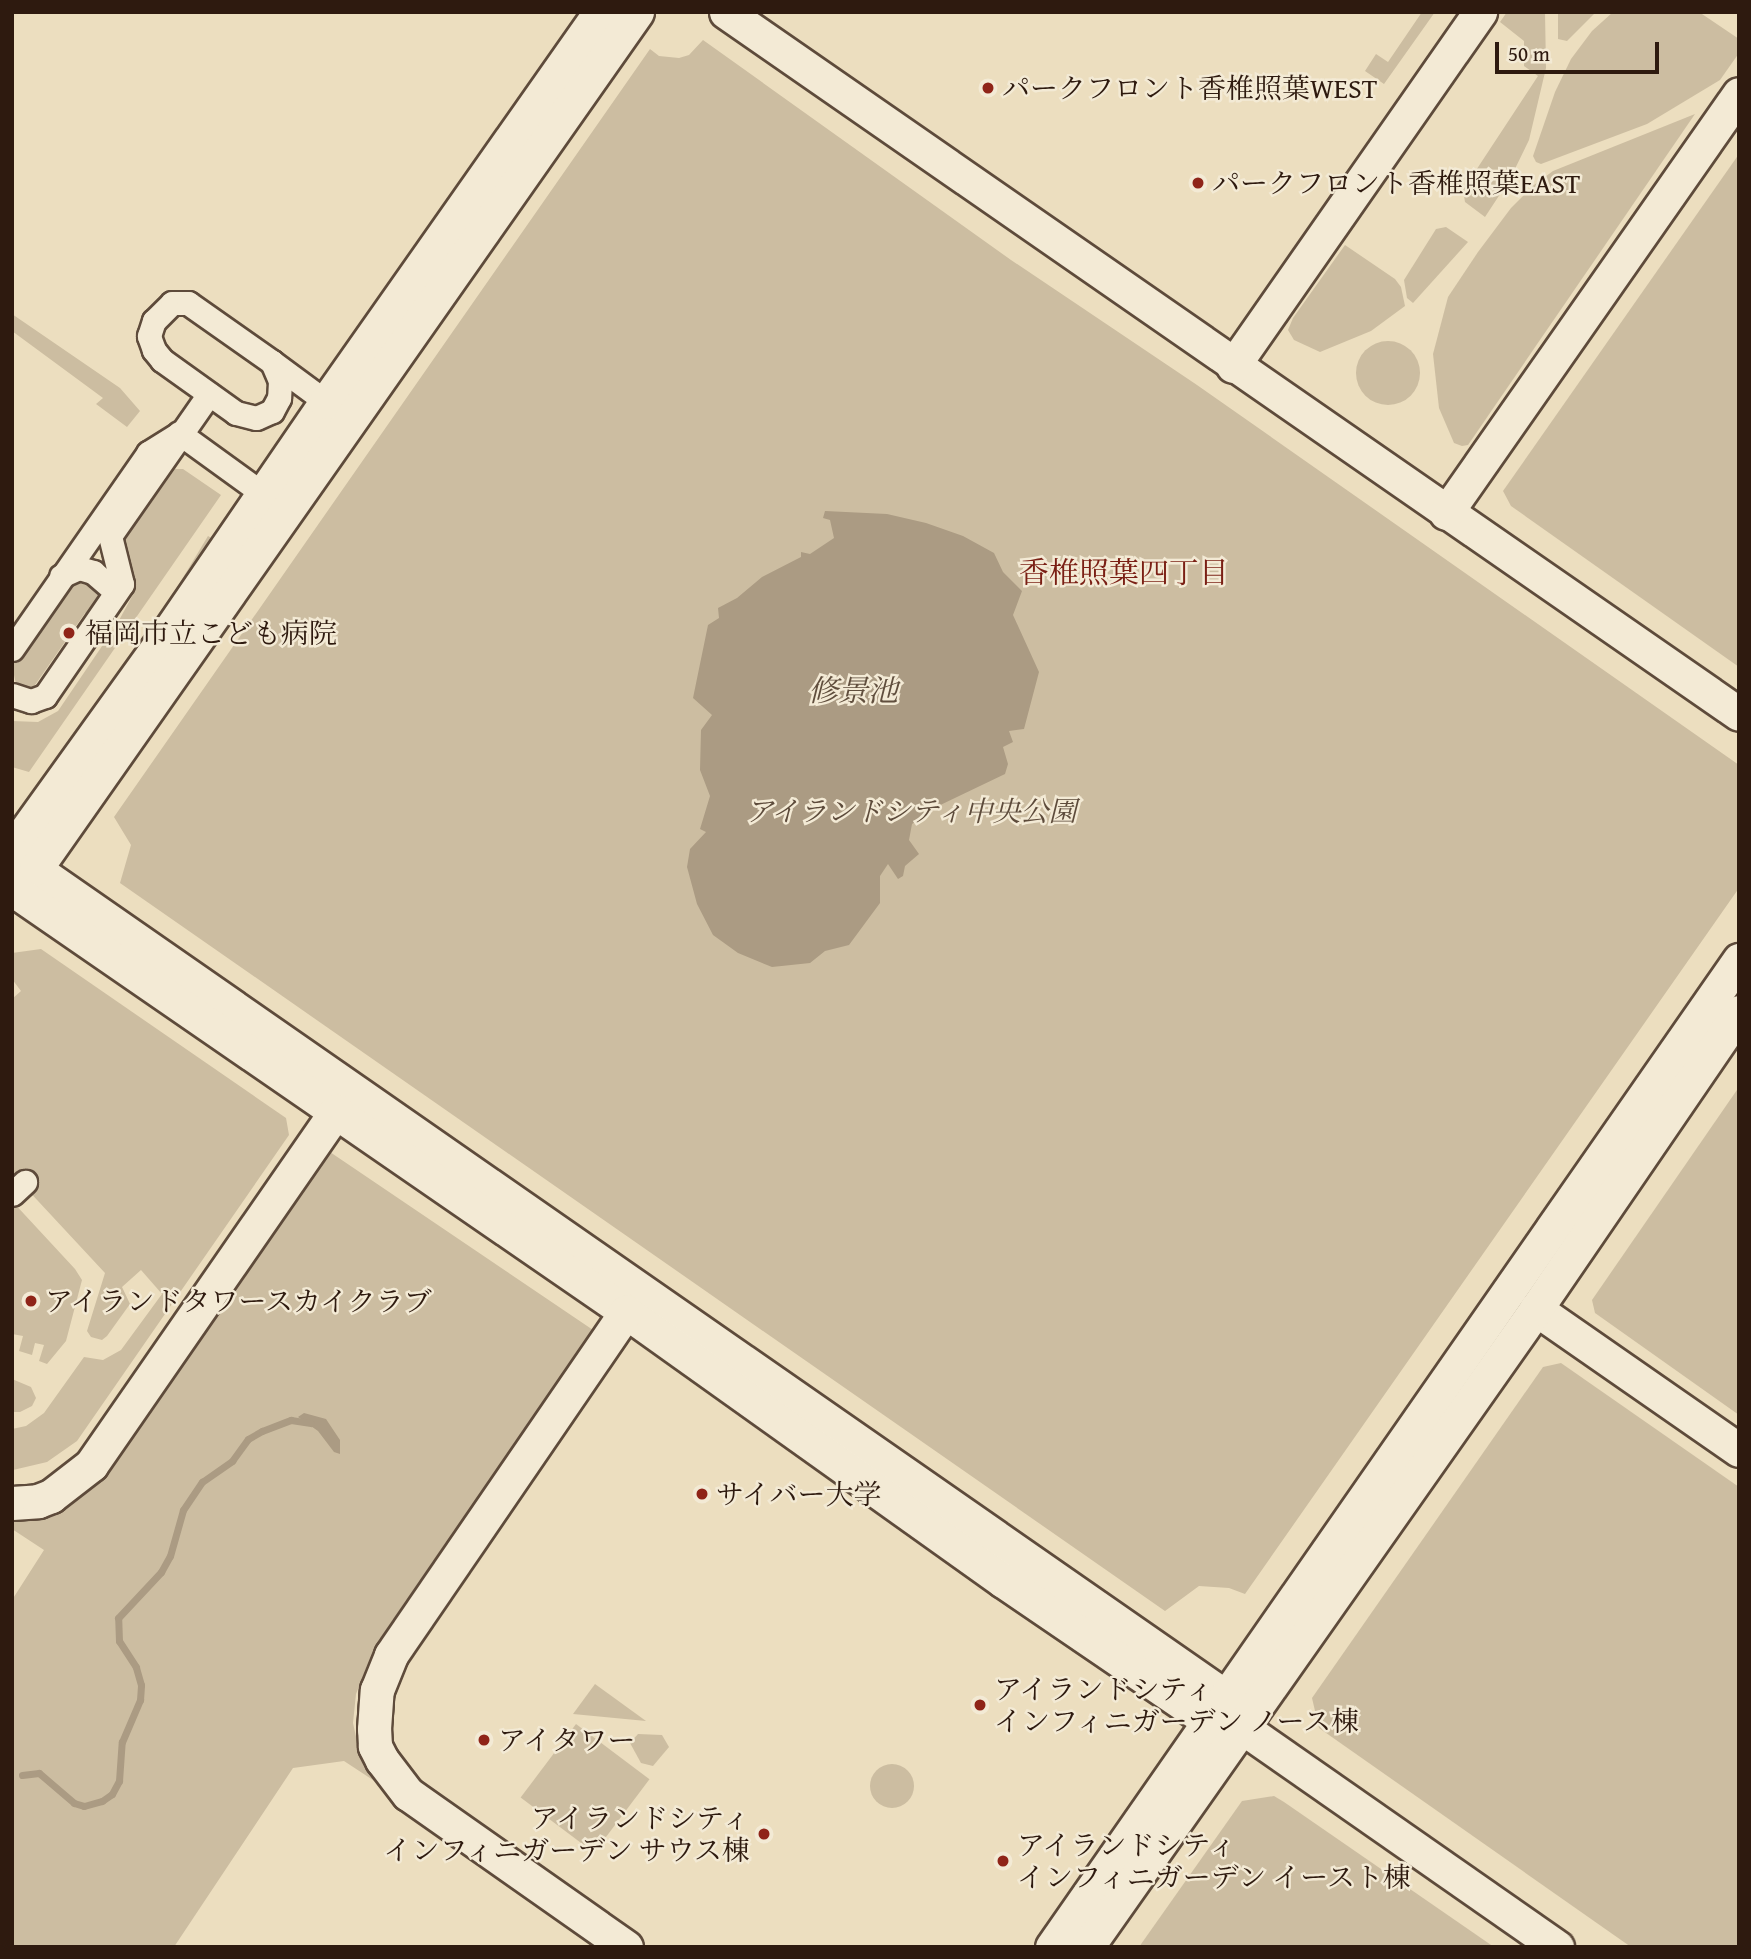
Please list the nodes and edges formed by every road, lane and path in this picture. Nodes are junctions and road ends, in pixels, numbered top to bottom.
1 (600, 12) edge
2 (636, 12) edge
3 (726, 12) edge
4 (1480, 12) edge
5 (1739, 94) edge
6 (272, 362) junction
7 (1233, 366) junction
8 (209, 394) junction
9 (326, 402) junction
10 (179, 433) junction
11 (275, 503) junction
12 (1446, 513) junction
13 (61, 576) junction
14 (116, 592) junction
15 (12, 649) edge
16 (12, 695) edge
17 (1739, 714) edge
18 (17, 869) edge
19 (1739, 960) edge
20 (1739, 1012) edge
21 (336, 1111) junction
22 (1536, 1309) junction
23 (626, 1312) junction
24 (1739, 1451) edge
25 (12, 1503) edge
26 (1218, 1709) junction
27 (1243, 1728) junction
28 (626, 1947) edge
29 (1052, 1947) edge
30 (1087, 1947) edge
31 (1558, 1947) edge

1 - 9 street
2 - 11 street
3 - 7 street
4 - 7 street
5 - 12 street
6 - 8 street
6 - 8 street
6 - 9 street
7 - 12 street
8 - 10 street
9 - 11 street
10 - 11 street
10 - 13 street
10 - 14 street
11 - 18 street
12 - 17 street
13 - 14 street
13 - 15 street
14 - 16 street
18 - 21 street
18 - 26 street
19 - 26 street
20 - 22 street
21 - 23 street
21 - 25 street
22 - 24 street
22 - 27 street
23 - 26 street
23 - 28 street
26 - 27 street
26 - 29 street
27 - 30 street
27 - 31 street

